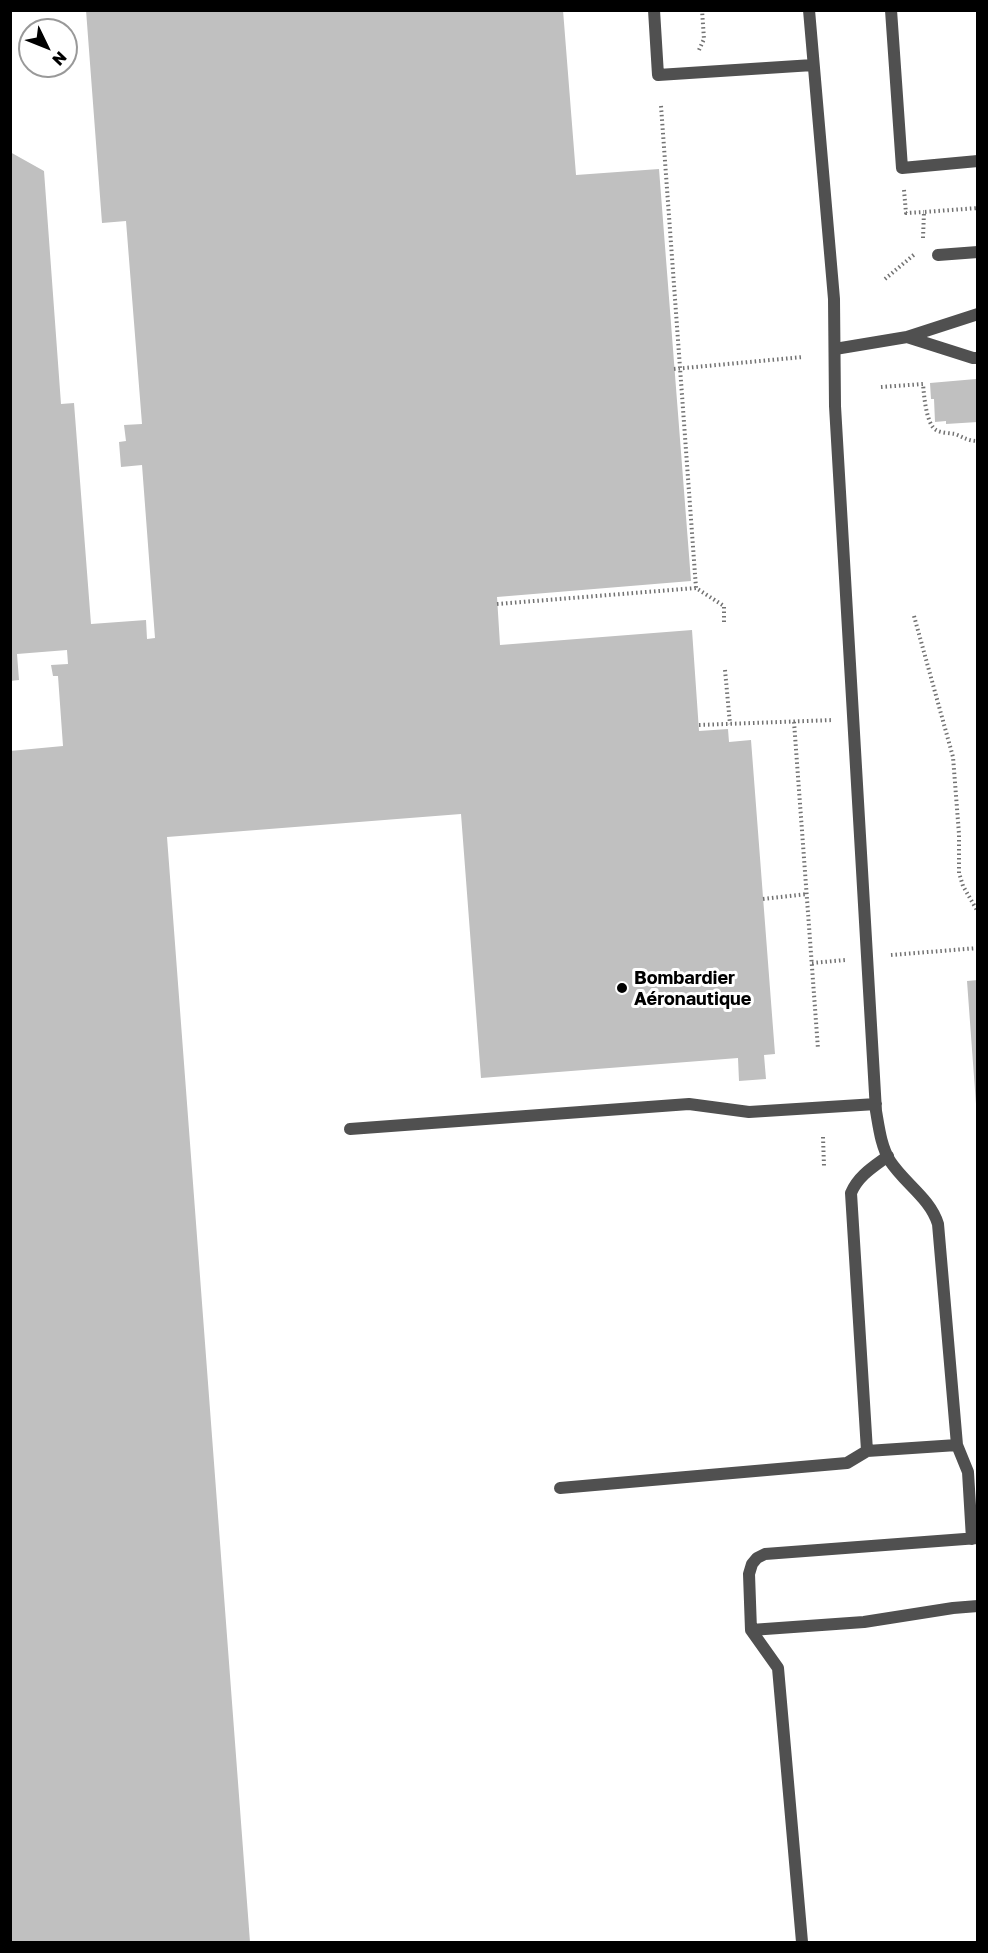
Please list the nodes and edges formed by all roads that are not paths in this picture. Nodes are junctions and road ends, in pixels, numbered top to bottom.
1 (654, 10) edge
2 (809, 10) edge
3 (891, 10) edge
4 (813, 65) junction
5 (978, 161) edge
6 (978, 252) edge
7 (938, 255) dead end
8 (978, 314) edge
9 (907, 337) junction
10 (835, 349) junction
11 (978, 358) edge
12 (876, 1104) junction
13 (350, 1129) dead end
14 (888, 1156) junction
15 (957, 1445) junction
16 (867, 1451) junction
17 (560, 1488) dead end
18 (975, 1538) edge
19 (978, 1606) edge
20 (752, 1630) junction
21 (802, 1942) edge

1 - 4 lane
2 - 4 lane
3 - 5 lane
4 - 10 lane
6 - 7 lane
8 - 9 lane
9 - 10 lane
9 - 11 lane
10 - 12 lane
12 - 13 lane
12 - 14 lane
14 - 15 lane
14 - 16 lane
15 - 16 lane
15 - 18 lane
16 - 17 lane
18 - 20 lane
19 - 20 lane
20 - 21 lane

